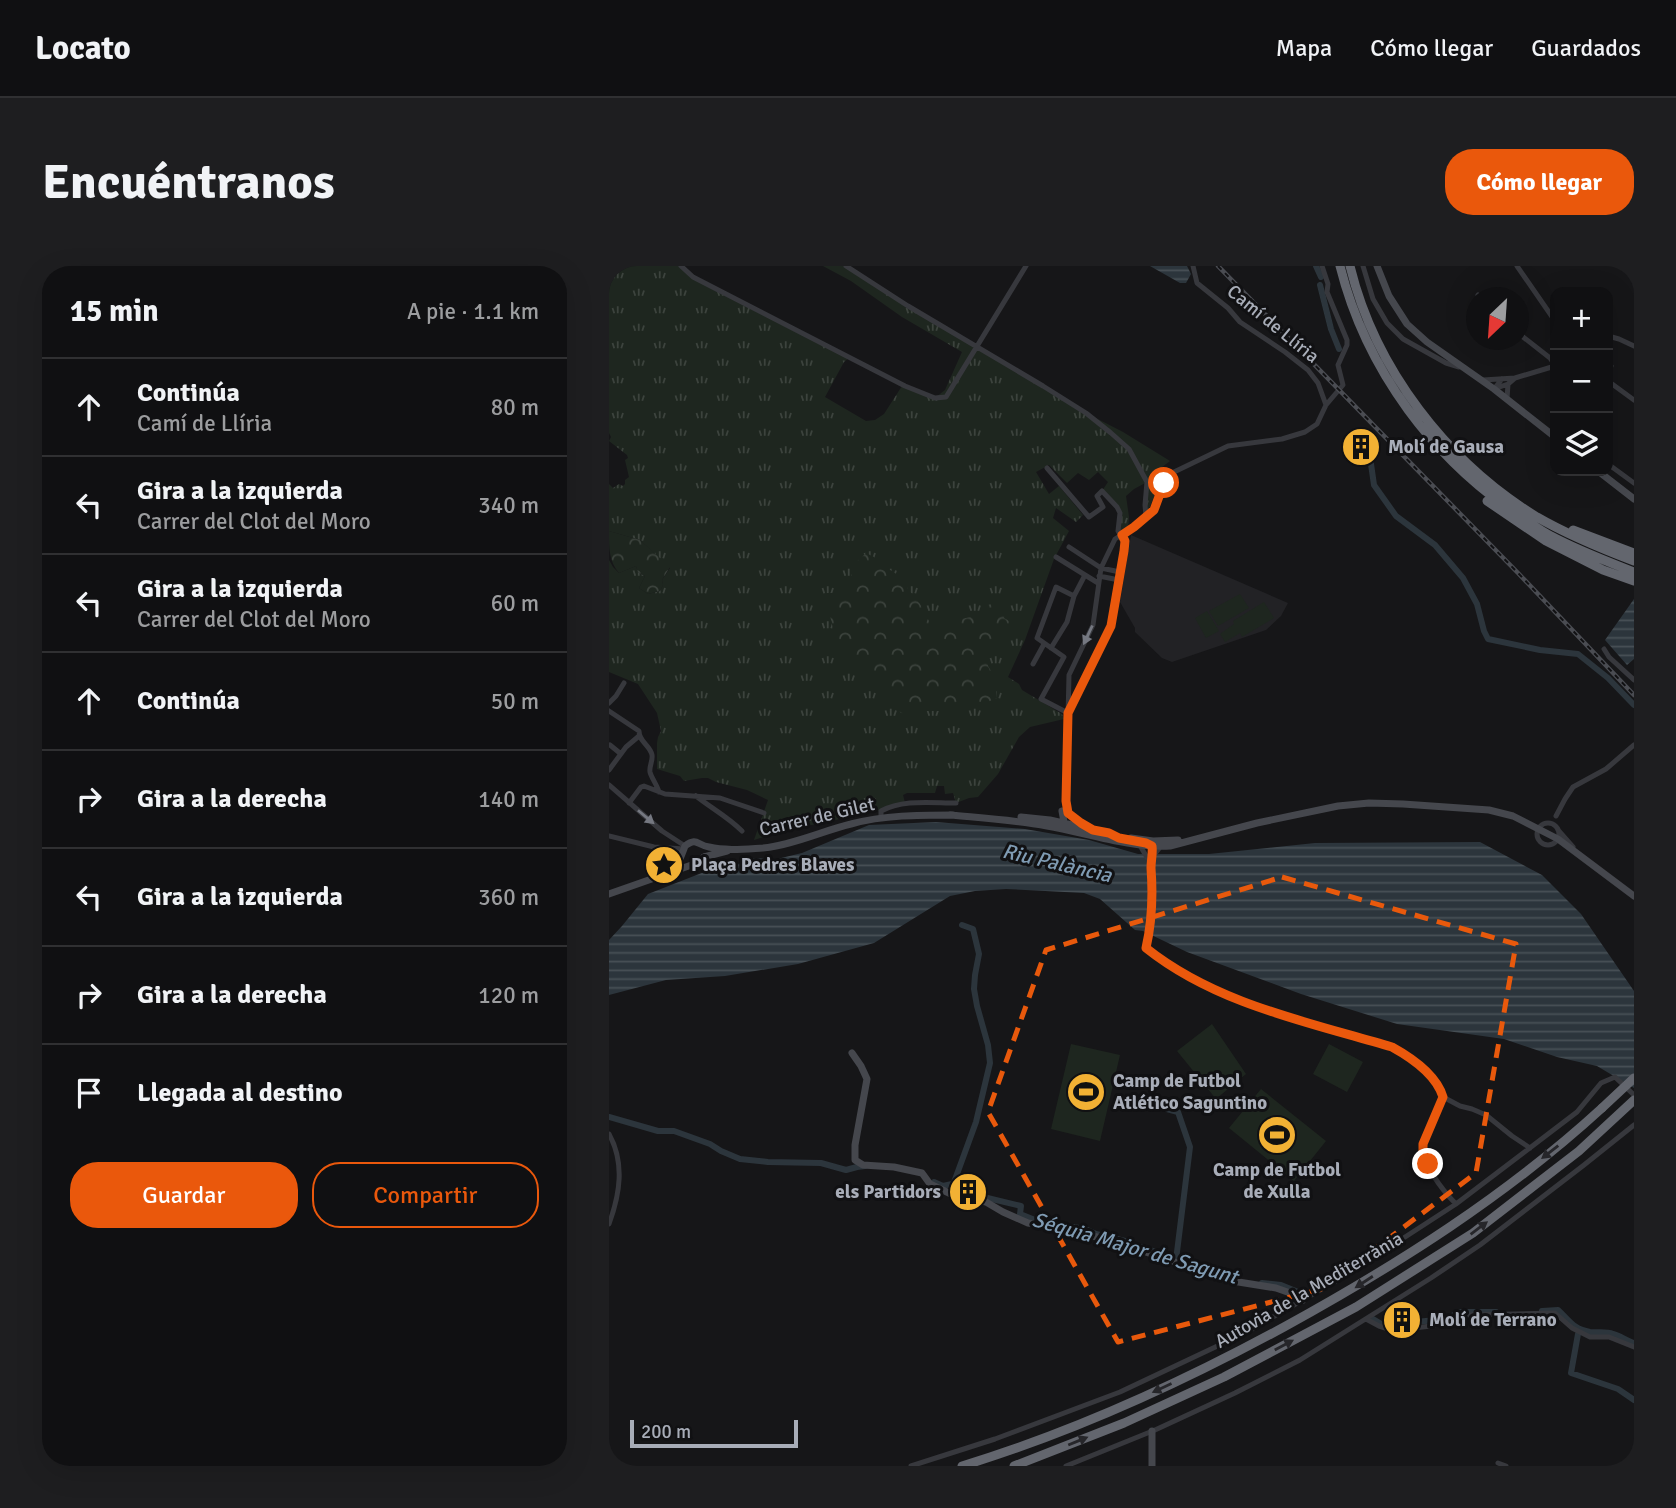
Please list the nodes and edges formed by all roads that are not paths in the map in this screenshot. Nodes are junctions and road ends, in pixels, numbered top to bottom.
1 (681, 266) edge
2 (846, 266) edge
3 (1026, 266) edge
4 (1192, 266) edge
5 (1322, 266) edge
6 (1340, 266) edge
7 (1350, 266) edge
8 (1363, 266) edge
9 (1377, 266) edge
10 (1517, 266) edge
11 (1550, 314) edge
12 (1613, 337) edge
13 (1529, 342) edge
14 (1634, 346) edge
15 (976, 347) junction
16 (1550, 358) edge
17 (1550, 367) edge
18 (1462, 368) junction
19 (1515, 378) junction
20 (1502, 379) junction
21 (1481, 380) junction
22 (1508, 384) junction
23 (1613, 385) edge
24 (1494, 389) junction
25 (1507, 399) junction
26 (1634, 400) edge
27 (1326, 405) junction
28 (1427, 420) junction
29 (1550, 433) edge
30 (1047, 468) dead end
31 (1613, 468) edge
32 (1604, 476) edge
33 (1634, 483) edge
34 (1634, 499) edge
35 (1146, 516) junction
36 (1122, 535) junction
37 (1069, 547) dead end
38 (1634, 553) edge
39 (1056, 557) dead end
40 (1634, 561) edge
41 (1101, 568) junction
42 (1120, 572) junction
43 (1085, 575) junction
44 (1633, 579) edge
45 (1099, 580) junction
46 (1119, 580) junction
47 (1075, 596) junction
48 (1044, 644) junction
49 (1051, 648) junction
50 (1604, 649) dead end
51 (1033, 664) dead end
52 (1069, 675) junction
53 (1634, 680) edge
54 (1083, 682) junction
55 (624, 683) dead end
56 (609, 703) edge
57 (609, 711) edge
58 (1068, 713) junction
59 (639, 736) junction
60 (610, 745) edge
61 (1634, 745) edge
62 (621, 754) junction
63 (609, 770) edge
64 (609, 785) edge
65 (659, 792) junction
66 (696, 796) junction
67 (629, 803) junction
68 (956, 803) dead end
69 (1065, 812) junction
70 (764, 813) dead end
71 (1556, 816) junction
72 (881, 817) junction
73 (1047, 823) junction
74 (1549, 823) junction
75 (1066, 824) junction
76 (1539, 828) junction
77 (1093, 830) junction
78 (742, 831) dead end
79 (1557, 832) junction
80 (1109, 833) junction
81 (609, 836) edge
82 (1100, 836) junction
83 (1195, 838) junction
84 (1171, 841) junction
85 (1139, 844) junction
86 (703, 846) junction
87 (1152, 846) junction
88 (1161, 846) junction
89 (733, 849) junction
90 (684, 850) junction
91 (1153, 855) junction
92 (1146, 856) junction
93 (704, 857) junction
94 (693, 864) junction
95 (1151, 864) junction
96 (670, 874) junction
97 (609, 894) edge
98 (1634, 896) edge
99 (852, 1053) dead end
100 (1634, 1078) edge
101 (1443, 1097) junction
102 (1634, 1097) edge
103 (1634, 1126) edge
104 (609, 1134) edge
105 (1530, 1148) junction
106 (1456, 1205) junction
107 (609, 1224) edge
108 (1303, 1300) junction
109 (1366, 1319) junction
110 (1634, 1346) edge
111 (1152, 1431) junction
112 (1498, 1463) dead end
113 (911, 1466) edge
114 (963, 1466) edge
115 (1014, 1466) edge
116 (1066, 1466) edge
117 (1152, 1466) edge
118 (1506, 1466) edge

1 - 15 street
2 - 15 street
3 - 15 street
4 - 27 street, Camí de Llíria
5 - 27 street
6 - 44 highway
7 - 28 highway
8 - 18 street
9 - 18 main road
10 - 11 street
12 - 14 street
13 - 16 street
15 - 35 street
17 - 19 street
18 - 21 main road
19 - 20 street
19 - 22 street
20 - 21 street
20 - 24 street
21 - 24 main road
22 - 24 street
22 - 25 street
23 - 26 street
24 - 25 main road
25 - 29 main road
27 - 35 street
28 - 38 highway
28 - 40 highway
30 - 36 street
31 - 33 street
32 - 34 main road
35 - 36 street
36 - 41 street
36 - 42 street
37 - 41 street
39 - 43 street
41 - 42 street
41 - 45 street
42 - 46 street
43 - 45 street
43 - 47 street
45 - 46 street
45 -> 52 street
46 - 54 street
47 - 48 street
47 - 49 street
48 - 49 street
48 - 51 street
49 - 58 street
50 - 53 street
52 - 54 street
52 - 58 street
54 - 58 street
55 - 56 street
57 - 59 street
58 - 69 street
59 - 62 street
59 - 65 street
60 - 62 street
61 - 71 street
62 - 63 street
64 - 67 street
65 - 66 street
65 - 67 street
66 - 70 street
66 - 78 street
67 -> 90 street
68 - 72 street
69 - 73 street
69 - 75 main road
69 - 77 street
71 - 74 street
71 - 79 street
72 - 73 main road, Carrer de Gilet
72 - 89 main road, Carrer de Gilet
73 - 75 main road
73 - 82 main road, Carrer de Gilet
74 - 76 street
74 - 79 street
75 - 77 main road
75 - 82 main road
76 - 79 main road
76 - 83 main road
77 - 80 main road
79 - 98 main road
80 - 84 main road
80 - 87 street
81 - 90 street
82 - 85 main road, Carrer de Gilet
83 - 84 main road
83 - 88 main road, Carrer de Gilet
84 - 87 street
85 - 87 main road, Carrer de Gilet
85 - 92 street
86 - 89 main road, Carrer de Gilet
86 - 90 main road
86 - 93 main road
87 - 88 main road, Carrer de Gilet
87 - 91 street
87 - 92 street
88 - 91 street
89 - 93 main road, Carrer de Gilet
90 - 94 main road
90 - 96 main road
91 - 95 street
92 - 95 street
93 - 94 main road
94 - 96 main road
95 - 101 street
96 - 97 main road
99 - 108 main road
100 -> 114 highway, Autovia de la Mediterrània, bridge
101 - 105 street
101 - 106 street
102 - 105 street
115 -> 102 highway, Autovia de la Mediterrània
103 - 109 street
104 - 107 street
105 - 106 street
106 - 108 street
108 - 113 street
109 - 110 street
109 - 111 street
111 - 116 street
111 - 117 main road
112 - 118 street

